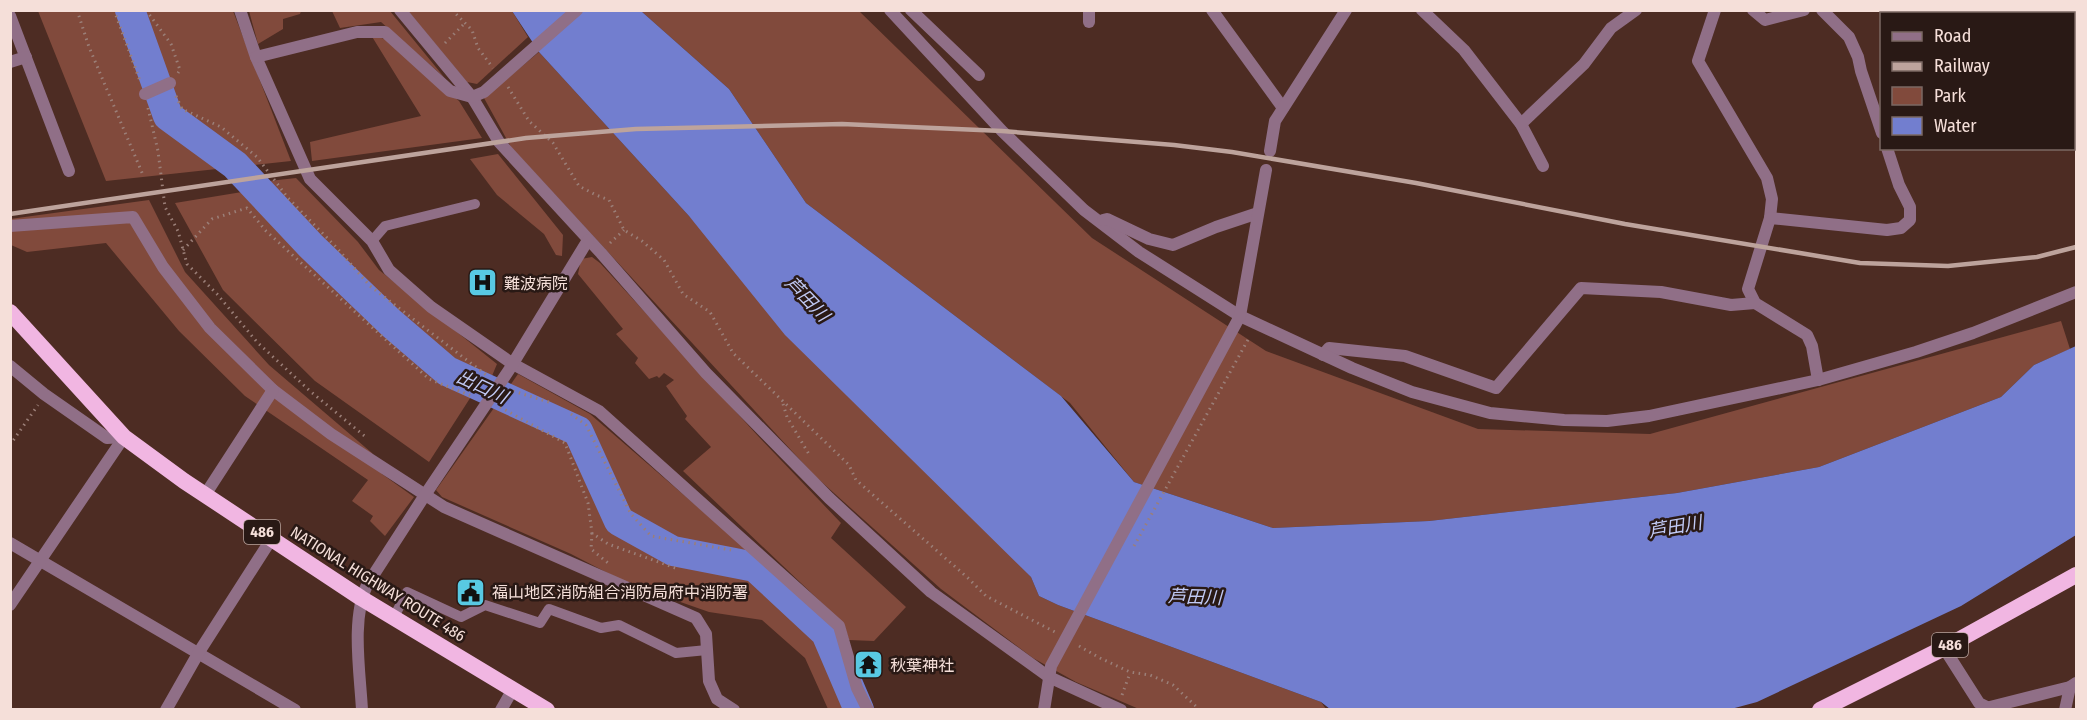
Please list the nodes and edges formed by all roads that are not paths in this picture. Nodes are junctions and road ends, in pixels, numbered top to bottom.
1 (240, 10) edge
2 (400, 10) edge
3 (577, 10) edge
4 (890, 10) edge
5 (911, 10) edge
6 (1212, 10) edge
7 (1346, 10) edge
8 (1422, 10) edge
9 (1635, 10) edge
10 (1715, 10) edge
11 (1753, 10) edge
12 (1804, 10) edge
13 (1822, 10) edge
14 (10, 16) edge
15 (26, 57) junction
16 (256, 57) junction
17 (10, 62) edge
18 (979, 75) dead end
19 (170, 83) dead end
20 (145, 94) road end
21 (478, 95) junction
22 (1283, 108) junction
23 (1521, 124) junction
24 (1880, 130) edge
25 (1888, 150) edge
26 (1270, 151) dead end
27 (1543, 166) dead end
28 (1266, 170) dead end
29 (69, 171) dead end
30 (475, 204) dead end
31 (1258, 213) junction
32 (1770, 218) junction
33 (1099, 221) junction
34 (10, 226) edge
35 (588, 240) junction
36 (372, 241) junction
37 (2076, 292) edge
38 (1755, 303) junction
39 (10, 312) edge
40 (1237, 322) junction
41 (1323, 355) junction
42 (10, 366) edge
43 (511, 367) junction
44 (1818, 380) junction
45 (273, 390) junction
46 (124, 437) junction
47 (428, 491) junction
48 (205, 495) junction
49 (272, 538) junction
50 (10, 543) edge
51 (39, 561) junction
52 (2076, 575) edge
53 (361, 598) junction
54 (10, 605) edge
55 (394, 617) junction
56 (1944, 648) junction
57 (707, 650) junction
58 (199, 652) junction
59 (1050, 672) junction
60 (2073, 685) edge
61 (513, 689) junction
62 (1119, 709) edge
63 (1987, 709) edge
64 (166, 710) edge
65 (295, 710) edge
66 (362, 710) edge
67 (501, 710) edge
68 (547, 710) edge
69 (734, 710) edge
70 (868, 710) edge
71 (1044, 710) edge
72 (1820, 710) edge
73 (2065, 710) edge

1 - 16 street
2 - 21 street
3 - 21 street
4 - 33 street
5 - 18 street
6 - 22 street
7 - 22 street
8 - 23 street
9 - 23 street
10 - 32 street
11 - 12 street
13 - 24 street
14 - 15 street
15 - 17 street
15 - 29 street
16 - 21 street
16 - 36 street
19 - 20 street
21 - 35 street
22 - 26 street
23 - 27 street
25 - 32 street
28 - 31 street
30 - 36 lane
31 - 33 street
31 - 40 street
32 - 38 street
33 - 40 street
34 - 45 street
35 - 43 street
35 - 59 street
36 - 43 street
37 - 44 street
38 - 41 street
38 - 44 street
39 - 46 highway, NATIONAL HIGHWAY ROUTE 486 / 486
40 - 41 street
40 - 59 street
41 - 44 street
42 - 46 street
43 - 47 street
43 - 70 street
45 - 47 street
45 - 48 street
46 - 48 highway, NATIONAL HIGHWAY ROUTE 486 / 486
46 - 51 street
47 - 53 street
47 - 57 street
48 - 49 highway, NATIONAL HIGHWAY ROUTE 486 / 486
49 - 53 highway, NATIONAL HIGHWAY ROUTE 486 / 486
49 - 58 street
50 - 51 street
51 - 54 street
51 - 58 street
52 - 56 highway, 486
53 - 55 highway, NATIONAL HIGHWAY ROUTE 486 / 486
53 - 66 street
55 - 57 lane
55 - 61 highway, NATIONAL HIGHWAY ROUTE 486 / 486
56 - 63 street
56 - 72 highway, 486
57 - 69 street
58 - 64 street
58 - 65 street
59 - 62 street
59 - 71 street
60 - 63 street
60 - 73 street
61 - 67 street
61 - 68 highway, NATIONAL HIGHWAY ROUTE 486 / 486

